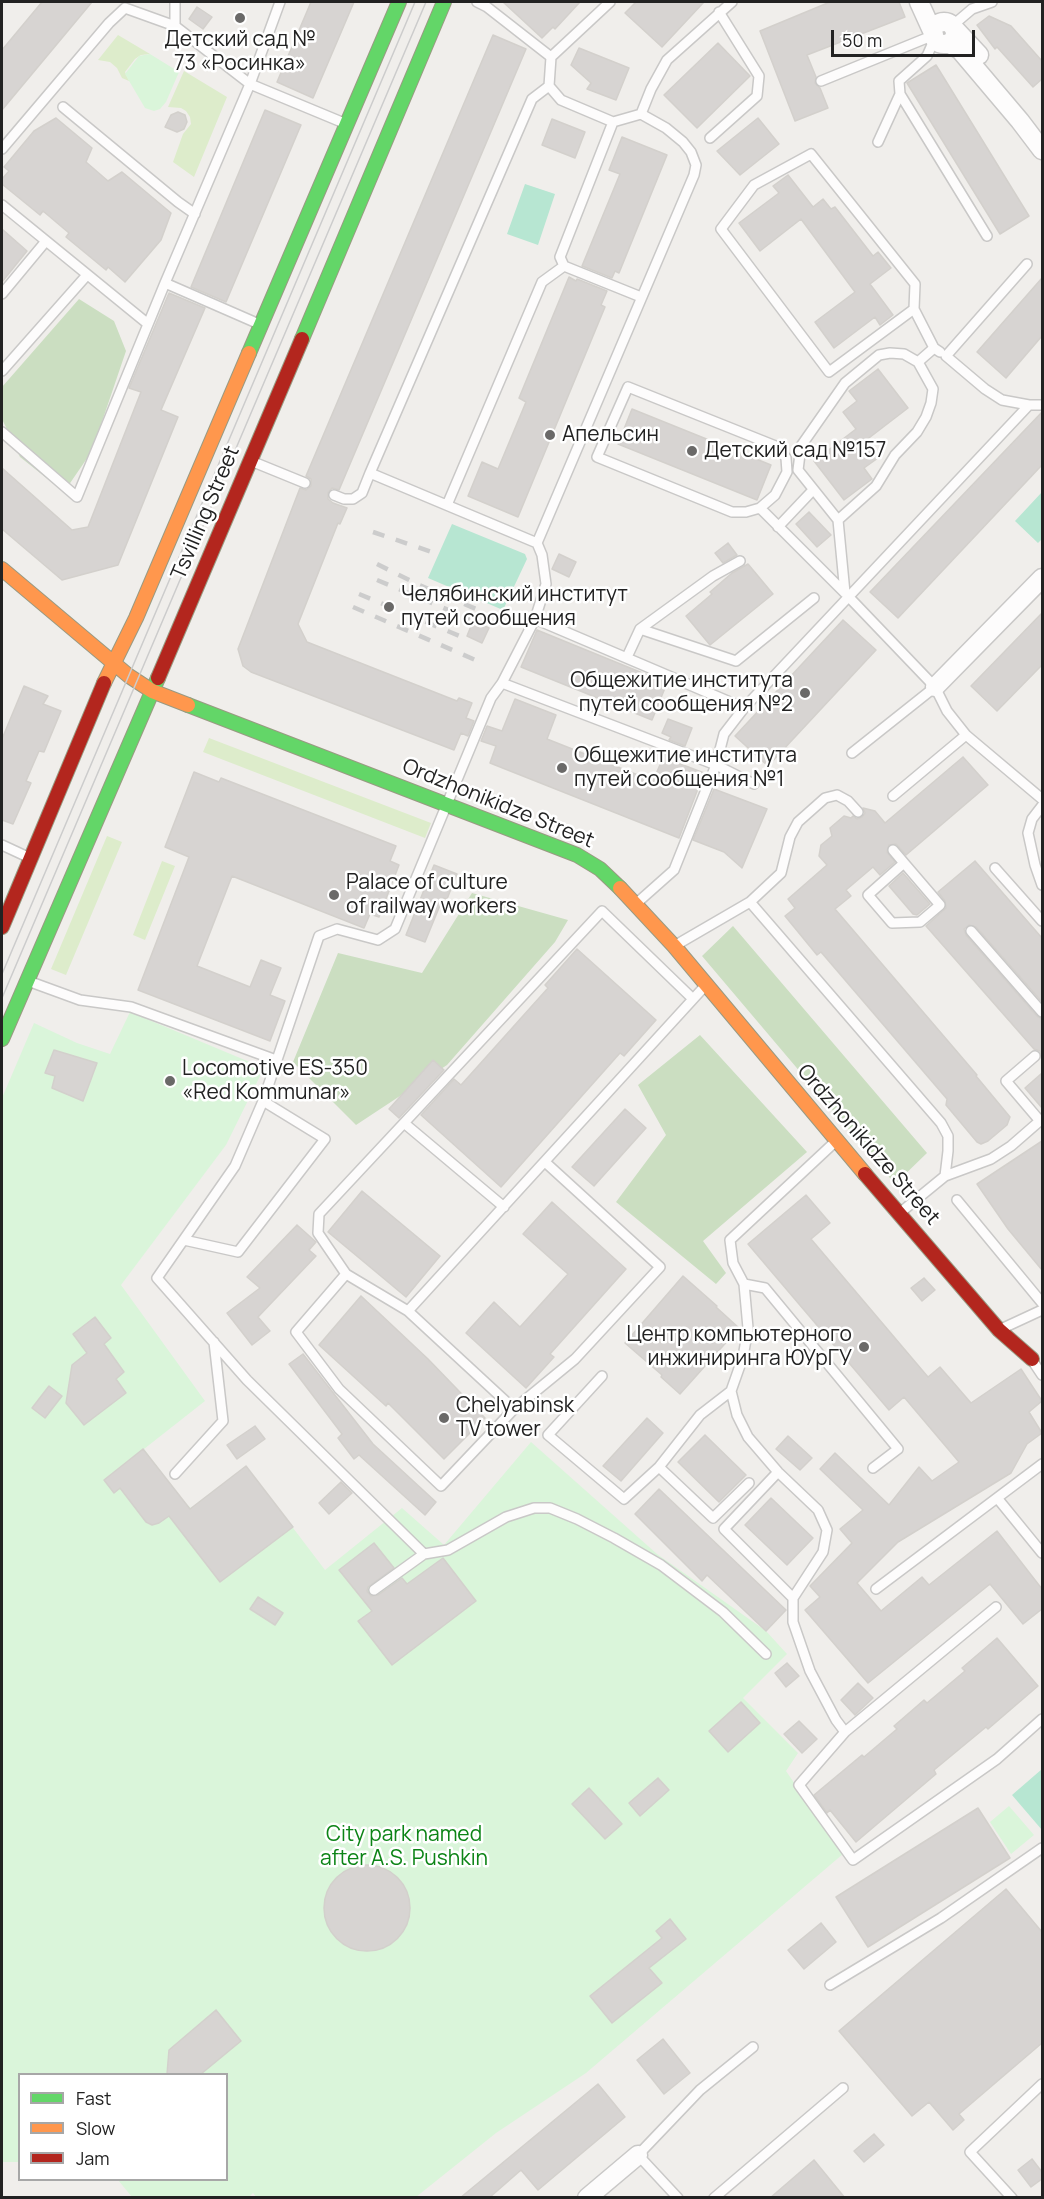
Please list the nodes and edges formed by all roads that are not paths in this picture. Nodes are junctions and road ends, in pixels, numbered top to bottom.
1 (175, 2) edge
2 (280, 2) edge
3 (399, 2) edge
4 (444, 2) edge
5 (479, 2) edge
6 (610, 2) edge
7 (732, 2) edge
8 (919, 2) edge
9 (930, 2) edge
10 (992, 2) edge
11 (122, 4) edge
12 (719, 12) junction
13 (175, 26) junction
14 (943, 33) junction
15 (551, 57) junction
16 (820, 81) dead end
17 (250, 84) junction
18 (549, 86) junction
19 (900, 94) junction
20 (63, 107) dead end
21 (641, 114) junction
22 (613, 122) junction
23 (346, 124) junction
24 (1042, 129) edge
25 (710, 138) dead end
26 (878, 142) dead end
27 (2, 149) edge
28 (1042, 150) edge
29 (2, 205) edge
30 (195, 214) junction
31 (987, 236) dead end
32 (46, 241) junction
33 (1028, 264) dead end
34 (564, 266) junction
35 (87, 275) junction
36 (165, 283) junction
37 (2, 294) edge
38 (641, 297) junction
39 (914, 309) junction
40 (148, 324) junction
41 (261, 325) junction
42 (934, 348) junction
43 (946, 356) junction
44 (918, 362) junction
45 (2, 371) edge
46 (1029, 405) junction
47 (1042, 405) edge
48 (2, 432) edge
49 (251, 461) junction
50 (370, 473) junction
51 (305, 483) dead end
52 (813, 490) junction
53 (334, 495) dead end
54 (447, 505) junction
55 (760, 508) junction
56 (838, 520) junction
57 (778, 527) junction
58 (537, 543) junction
59 (740, 561) dead end
60 (2, 569) edge
61 (1042, 578) edge
62 (847, 595) junction
63 (814, 598) dead end
64 (535, 619) junction
65 (640, 629) junction
66 (627, 657) junction
67 (114, 664) junction
68 (502, 683) junction
69 (935, 687) junction
70 (152, 690) junction
71 (744, 708) junction
72 (966, 735) junction
73 (852, 753) dead end
74 (716, 765) junction
75 (754, 783) dead end
76 (893, 796) dead end
77 (1042, 798) edge
78 (448, 805) junction
79 (1042, 806) edge
80 (858, 812) dead end
81 (2, 845) edge
82 (893, 850) dead end
83 (30, 858) junction
84 (904, 863) junction
85 (995, 868) dead end
86 (1042, 885) edge
87 (750, 902) junction
88 (637, 904) junction
89 (1042, 921) edge
90 (2, 927) edge
91 (971, 930) dead end
92 (674, 946) junction
93 (26, 980) junction
94 (706, 984) junction
95 (693, 999) junction
96 (1041, 1008) edge
97 (2, 1039) edge
98 (1035, 1056) dead end
99 (276, 1060) junction
100 (263, 1101) junction
101 (1041, 1120) edge
102 (404, 1123) junction
103 (837, 1140) junction
104 (545, 1162) junction
105 (945, 1176) junction
106 (957, 1200) dead end
107 (504, 1207) junction
108 (899, 1214) junction
109 (184, 1240) junction
110 (346, 1274) junction
111 (744, 1284) junction
112 (1042, 1303) edge
113 (1042, 1310) edge
114 (408, 1311) junction
115 (999, 1330) junction
116 (214, 1342) junction
117 (1032, 1359) joint
118 (1042, 1375) edge
119 (602, 1376) dead end
120 (731, 1391) junction
121 (514, 1410) junction
122 (1042, 1464) edge
123 (659, 1467) junction
124 (873, 1468) dead end
125 (778, 1472) junction
126 (174, 1474) dead end
127 (749, 1483) dead end
128 (998, 1500) junction
129 (1042, 1553) edge
130 (424, 1554) junction
131 (876, 1589) dead end
132 (374, 1590) dead end
133 (793, 1598) junction
134 (996, 1607) dead end
135 (766, 1654) dead end
136 (1042, 1719) edge
137 (844, 1732) junction
138 (1042, 1848) edge
139 (830, 1985) dead end
140 (753, 2047) dead end
141 (1042, 2084) edge
142 (843, 2088) dead end
143 (638, 2155) junction
144 (587, 2198) edge
145 (678, 2198) edge
146 (714, 2198) edge
147 (1012, 2198) edge

1 - 13 lane
2 - 17 lane
3 - 23 main road, Tsvilling Street
4 - 49 main road, Tsvilling Street
5 - 15 lane
6 - 15 lane
7 - 12 lane
8 - 14 street
9 - 14 street
10 - 14 lane
11 - 13 lane
11 - 27 lane
12 - 21 lane
12 - 25 lane
13 - 17 lane
14 - 16 lane
14 - 19 lane
14 - 24 street
14 - 28 street
15 - 18 lane
17 - 23 lane
17 - 30 lane
18 - 22 lane
18 - 50 lane
19 - 26 lane
19 - 31 lane
20 - 30 lane
21 - 22 lane
21 - 38 lane
22 - 34 lane
23 - 41 main road, Tsvilling Street
29 - 32 lane
30 - 36 lane
32 - 35 lane
32 - 37 lane
33 - 43 lane
34 - 38 lane
34 - 54 lane
35 - 40 lane
35 - 45 lane
36 - 40 lane
36 - 41 lane
38 - 58 lane
39 - 39 lane
39 - 42 lane
40 - 48 lane
41 - 67 main road, Tsvilling Street
42 - 43 lane
42 - 44 lane
43 - 46 lane
44 - 52 lane
44 - 56 lane
46 - 47 lane
46 - 62 lane
49 - 51 lane
49 - 70 main road, Tsvilling Street
50 - 53 lane
50 - 54 lane
52 - 56 lane
52 - 57 lane
54 - 58 lane
55 - 55 lane
55 - 57 lane
56 - 62 lane
57 - 62 lane
58 - 64 lane
59 - 65 lane
60 - 67 main road, Ordzhonikidze Street
61 - 69 street
62 - 69 lane
62 - 71 lane
63 - 65 lane
64 - 66 lane
64 - 68 lane
65 - 66 lane
66 - 71 lane
67 - 70 main road, Ordzhonikidze Street
67 - 83 main road, Tsvilling Street
68 - 74 lane
68 - 78 lane
69 - 72 lane
69 - 73 lane
70 - 78 main road, Ordzhonikidze Street
70 - 93 main road, Tsvilling Street
71 - 74 lane
72 - 76 lane
72 - 77 lane
74 - 75 lane
74 - 88 lane
78 - 88 main road, Ordzhonikidze Street
78 - 99 lane
79 - 86 lane
80 - 87 lane
81 - 83 lane
82 - 84 lane
83 - 90 main road, Tsvilling Street
84 - 84 lane
85 - 89 lane
87 - 92 lane
87 - 105 lane
88 - 92 main road, Ordzhonikidze Street
91 - 96 lane
92 - 94 main road, Ordzhonikidze Street
93 - 97 main road, Tsvilling Street
93 - 99 lane
94 - 95 lane
94 - 103 main road, Ordzhonikidze Street
95 - 102 lane
95 - 104 lane
98 - 101 lane
99 - 100 lane
100 - 109 lane
100 - 109 lane
101 - 105 lane
102 - 107 lane
102 - 110 lane
103 - 108 main road, Ordzhonikidze Street
103 - 111 lane
104 - 107 lane
104 - 121 lane
105 - 108 lane
106 - 112 lane
107 - 114 lane
108 - 115 main road, Ordzhonikidze Street
109 - 116 lane
110 - 114 lane
110 - 121 lane
111 - 120 lane
111 - 124 lane
113 - 115 lane
114 - 121 lane
115 - 117 main road, Ordzhonikidze Street
116 - 126 lane
116 - 130 lane
117 - 118 lane
119 - 123 lane
120 - 123 lane
120 - 125 lane
122 - 128 lane
123 - 127 lane
125 - 133 lane
125 - 133 lane
128 - 129 lane
128 - 131 lane
130 - 132 lane
130 - 135 lane
133 - 137 lane
134 - 137 lane
136 - 137 lane
138 - 139 lane
140 - 143 lane
141 - 147 lane
142 - 146 lane
143 - 144 street
143 - 145 lane

